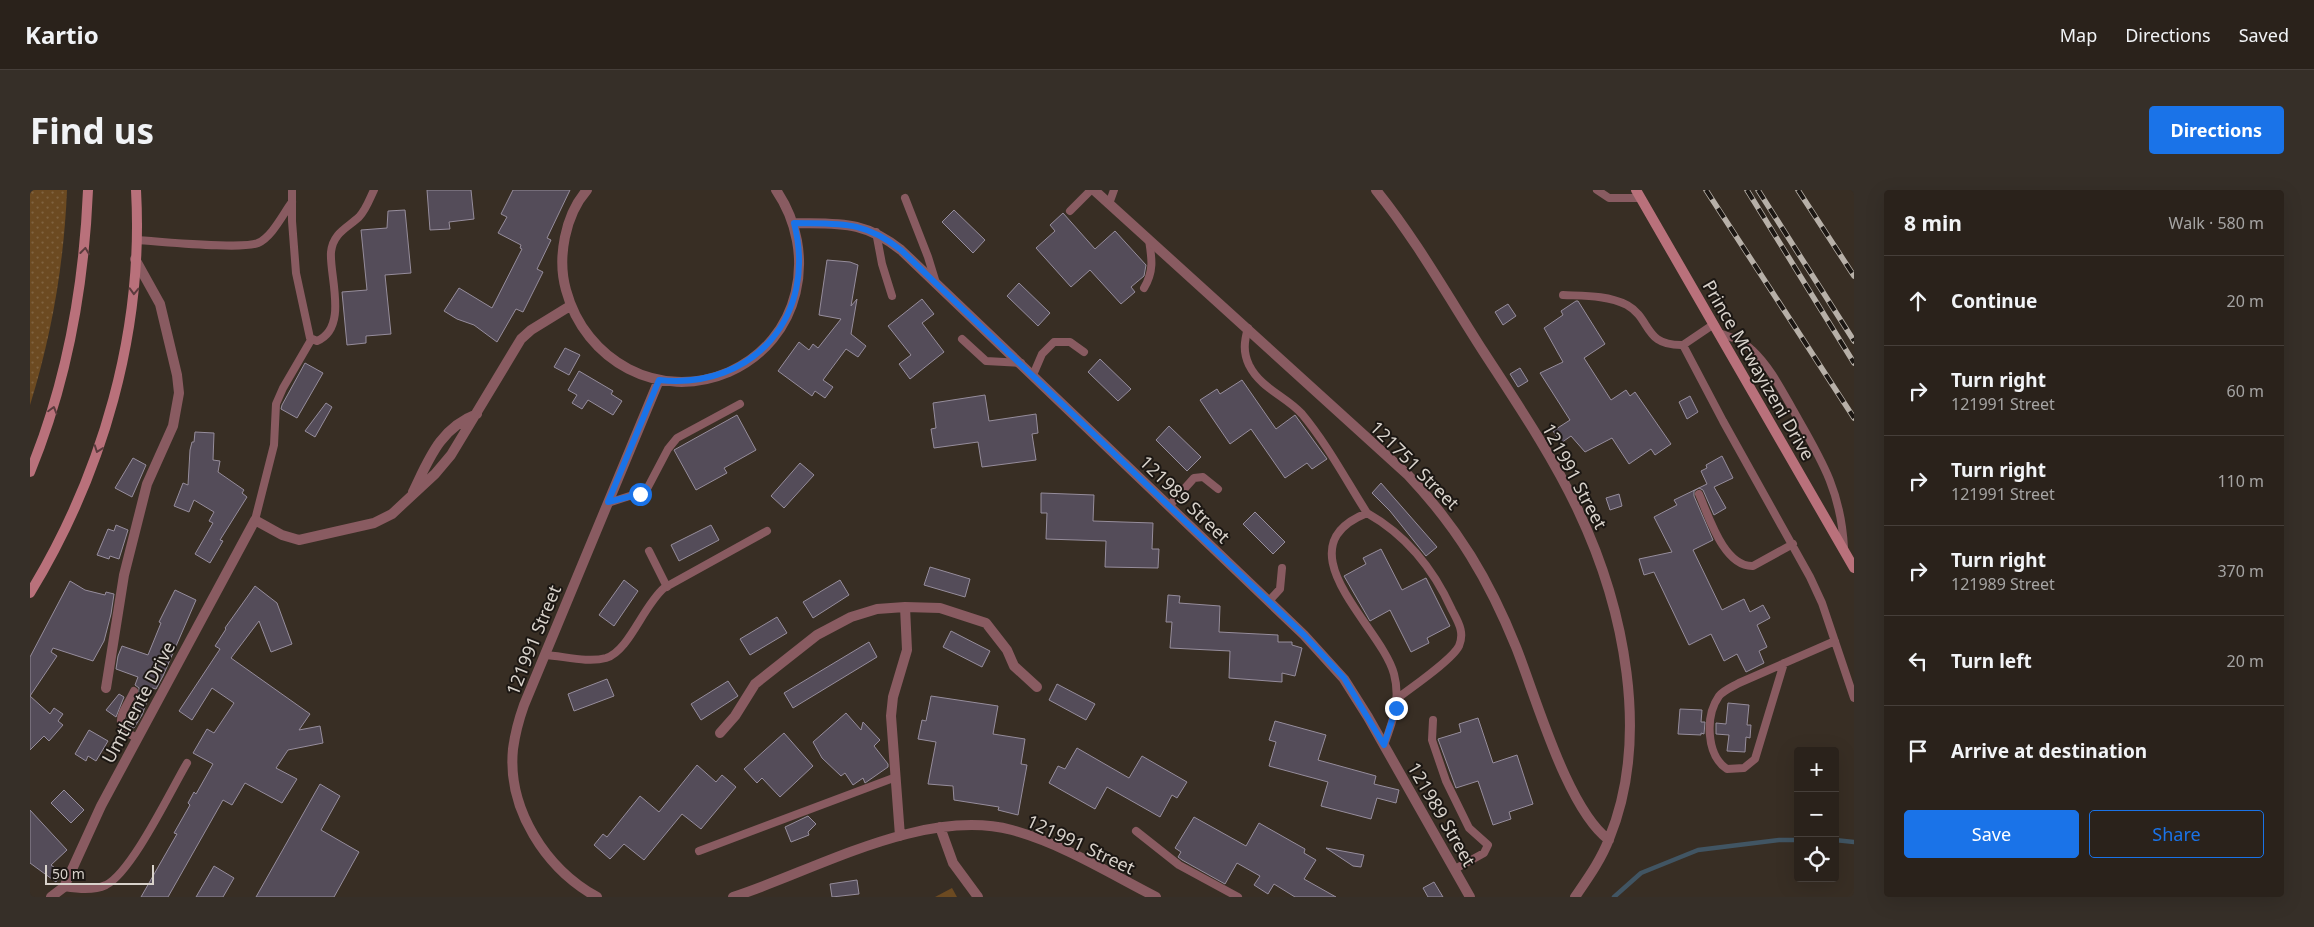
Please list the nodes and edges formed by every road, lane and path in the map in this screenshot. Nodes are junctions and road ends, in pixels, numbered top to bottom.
1 (88, 190) edge
2 (136, 190) edge
3 (292, 190) edge
4 (374, 190) edge
5 (587, 190) edge
6 (776, 190) edge
7 (1092, 190) edge
8 (1114, 190) edge
9 (1376, 190) edge
10 (1597, 190) edge
11 (1638, 194) edge
12 (905, 198) dead end
13 (292, 202) junction
14 (1110, 204) junction
15 (1070, 211) dead end
16 (794, 223) junction
17 (876, 232) junction
18 (1149, 239) junction
19 (136, 240) junction
20 (135, 259) junction
21 (936, 283) junction
22 (1144, 288) dead end
23 (1563, 295) dead end
24 (892, 296) dead end
25 (570, 306) junction
26 (1248, 328) junction
27 (1716, 328) junction
28 (962, 339) dead end
29 (311, 340) junction
30 (1683, 345) junction
31 (1084, 352) dead end
32 (1021, 364) junction
33 (1033, 376) junction
34 (659, 380) junction
35 (740, 404) dead end
36 (477, 414) junction
37 (30, 472) edge
38 (1218, 489) dead end
39 (1699, 494) dead end
40 (410, 497) junction
41 (608, 502) junction
42 (1169, 506) junction
43 (1367, 513) junction
44 (255, 520) junction
45 (767, 531) dead end
46 (1793, 544) junction
47 (1844, 548) junction
48 (649, 551) dead end
49 (1282, 568) dead end
50 (1854, 568) edge
51 (667, 586) junction
52 (30, 593) edge
53 (1269, 602) junction
54 (905, 607) junction
55 (1835, 641) junction
56 (545, 654) junction
57 (1784, 663) junction
58 (1036, 687) dead end
59 (106, 688) dead end
60 (134, 691) dead end
61 (1398, 698) junction
62 (1854, 698) edge
63 (1433, 720) dead end
64 (720, 733) dead end
65 (137, 738) junction
66 (1384, 745) junction
67 (187, 763) dead end
68 (896, 777) junction
69 (940, 827) junction
70 (1136, 831) dead end
71 (900, 836) junction
72 (1609, 840) junction
73 (699, 851) dead end
74 (1455, 869) junction
75 (64, 887) junction
76 (50, 897) edge
77 (597, 897) edge
78 (733, 897) edge
79 (978, 897) edge
80 (1156, 897) edge
81 (1238, 897) edge
82 (1470, 897) edge
83 (1575, 897) edge

37 -> 1 street
2 - 19 street
3 - 13 lane
4 - 29 lane
5 - 25 street
6 - 16 street
7 - 14 street, 121751 Street
7 - 15 lane
8 - 14 lane
9 - 72 street, 121991 Street
10 - 11 lane
11 - 27 street, Prince Mcwayizeni Drive
12 - 21 lane
13 - 19 lane
13 - 29 lane
14 - 18 street, 121751 Street
16 - 17 street, 121989 Street
16 - 34 street
17 - 21 street, 121989 Street
17 - 24 lane
18 - 22 lane
18 - 26 street, 121751 Street
19 - 20 street
20 -> 52 street
20 - 59 street
21 - 32 street, 121989 Street
23 - 30 lane
25 - 34 street
25 - 36 street
26 - 43 lane
26 - 72 street, 121751 Street
27 - 30 lane
27 - 47 street, Prince Mcwayizeni Drive
27 - 47 lane
28 - 32 lane
29 - 44 lane
30 - 46 lane
31 - 33 lane
32 - 33 street, 121989 Street
33 - 42 street, 121989 Street
34 - 41 street, 121991 Street
35 - 41 lane
36 - 40 street
36 - 40 street
38 - 42 lane
39 - 46 lane
40 - 44 street
41 - 56 street, 121991 Street
42 - 53 street, 121989 Street
43 - 61 lane
43 - 61 lane
44 - 65 street, Umthente Drive
45 - 51 lane
46 - 55 lane
47 - 50 street, Prince Mcwayizeni Drive
48 - 51 lane
49 - 53 lane
51 - 56 lane
53 - 66 street, 121989 Street
54 - 58 street
54 - 64 street
54 - 68 street
55 - 57 lane
55 - 62 lane
56 - 77 street, 121991 Street
57 - 57 lane
60 - 65 lane
61 - 66 lane
63 - 74 lane
65 - 75 street, Umthente Drive
66 - 74 street, 121989 Street
67 - 75 lane
68 - 71 street
68 - 73 lane
69 - 71 street, 121991 Street
69 - 79 street
69 - 80 street, 121991 Street
70 - 81 lane
71 - 78 street, 121991 Street
72 - 83 street, 121991 Street
74 - 82 street, 121989 Street
75 - 76 street, Umthente Drive

